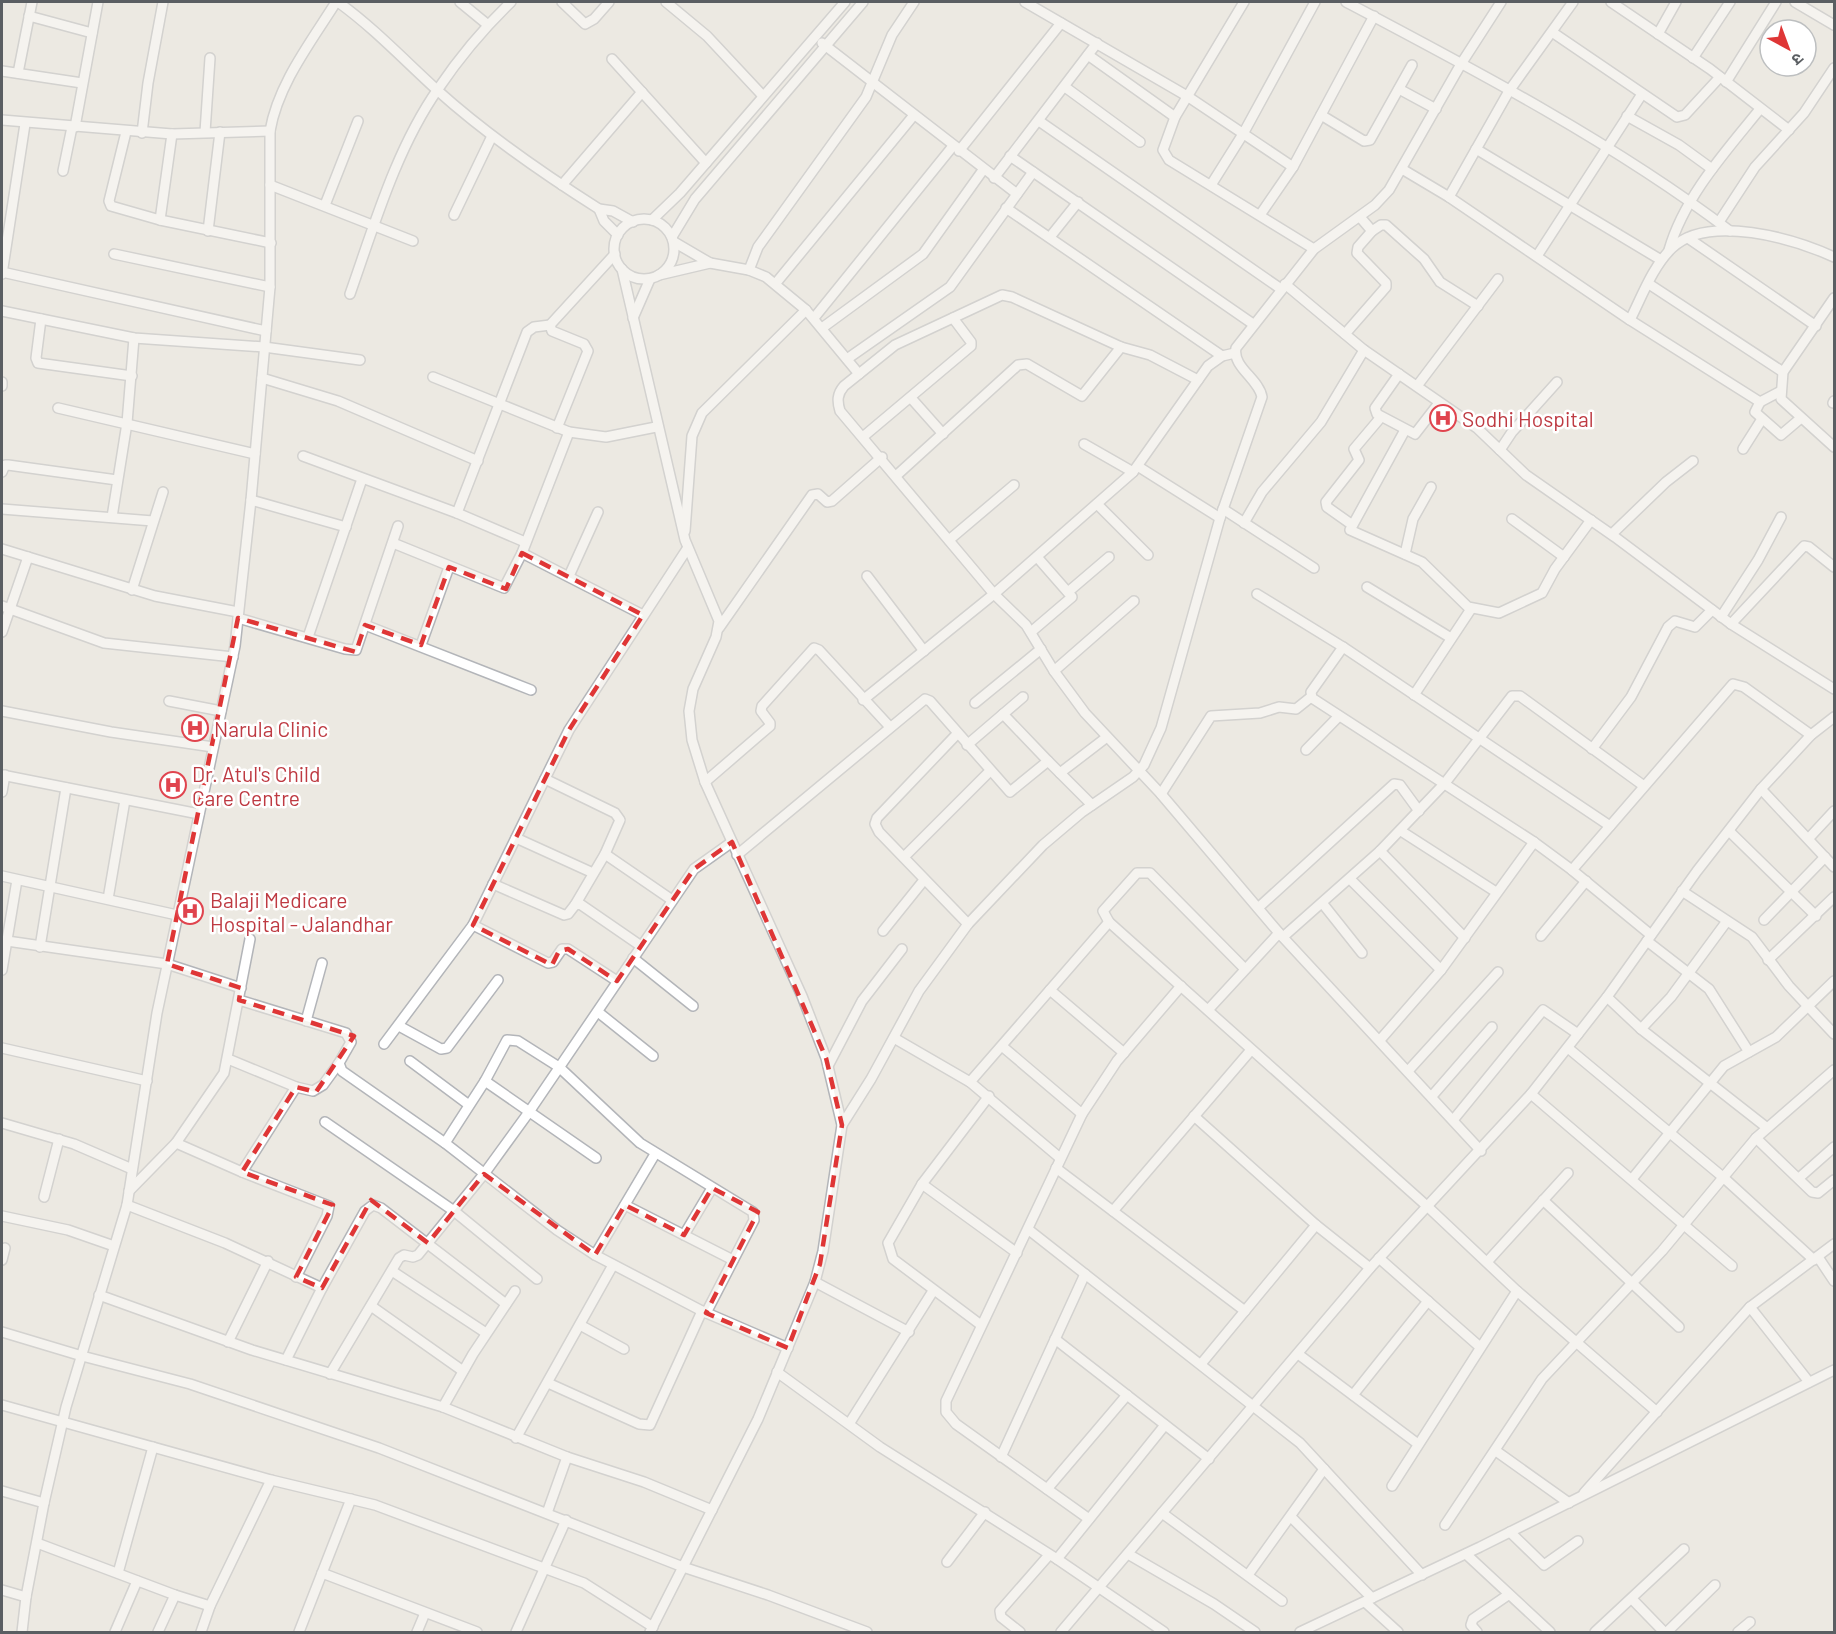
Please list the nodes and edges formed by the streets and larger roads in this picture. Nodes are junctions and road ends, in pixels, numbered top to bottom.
1 (33, 2) edge
2 (98, 2) edge
3 (163, 2) edge
4 (337, 2) edge
5 (460, 2) edge
6 (511, 2) edge
7 (562, 2) edge
8 (609, 2) edge
9 (666, 2) edge
10 (845, 2) edge
11 (863, 2) edge
12 (914, 2) edge
13 (1025, 2) edge
14 (1244, 2) edge
15 (1315, 2) edge
16 (1346, 2) edge
17 (1501, 2) edge
18 (1574, 2) edge
19 (1611, 2) edge
20 (1676, 2) edge
21 (1730, 2) edge
22 (1776, 2) edge
23 (1795, 2) edge
24 (29, 16) junction
25 (1374, 16) junction
26 (1060, 23) junction
27 (488, 25) junction
28 (1834, 25) edge
29 (1551, 32) junction
30 (92, 33) junction
31 (1658, 34) junction
32 (814, 37) junction
33 (1096, 43) junction
34 (825, 45) junction
35 (1088, 55) junction
36 (210, 58) dead end
37 (1693, 58) junction
38 (612, 59) dead end
39 (1461, 64) junction
40 (1412, 65) dead end
41 (1834, 68) edge
42 (2, 71) edge
43 (18, 74) junction
44 (1723, 79) junction
45 (874, 83) junction
46 (82, 84) junction
47 (1065, 87) junction
48 (1399, 89) junction
49 (437, 90) junction
50 (1509, 91) junction
51 (642, 92) junction
52 (1642, 93) junction
53 (763, 96) junction
54 (1187, 96) junction
55 (1436, 109) junction
56 (1760, 109) junction
57 (1321, 115) junction
58 (914, 116) junction
59 (1627, 116) junction
60 (1175, 117) junction
61 (2, 120) edge
62 (358, 121) dead end
63 (1039, 121) junction
64 (25, 124) junction
65 (73, 127) junction
66 (1789, 130) junction
67 (270, 131) junction
68 (126, 132) junction
69 (205, 132) junction
70 (220, 132) junction
71 (142, 133) junction
72 (172, 134) junction
73 (1243, 134) junction
74 (492, 136) junction
75 (1140, 142) dead end
76 (1605, 148) junction
77 (956, 149) junction
78 (1476, 149) junction
79 (1010, 156) junction
80 (706, 163) junction
81 (1293, 167) junction
82 (1402, 169) junction
83 (1712, 169) junction
84 (983, 170) junction
85 (63, 171) dead end
86 (1033, 172) junction
87 (994, 178) junction
88 (270, 185) junction
89 (562, 185) junction
90 (1211, 185) junction
91 (1017, 194) junction
92 (1449, 197) junction
93 (1077, 202) junction
94 (1691, 203) junction
95 (325, 206) junction
96 (1570, 206) junction
97 (1006, 208) junction
98 (599, 209) junction
99 (454, 215) dead end
100 (1260, 215) junction
101 (1359, 217) junction
102 (160, 220) junction
103 (652, 220) junction
104 (633, 222) junction
105 (1719, 222) junction
106 (375, 224) junction
107 (5, 225) edge
108 (208, 231) junction
109 (1372, 231) junction
110 (1730, 231) junction
111 (618, 235) junction
112 (1050, 237) junction
113 (1688, 238) junction
114 (673, 240) junction
115 (413, 241) dead end
116 (272, 243) junction
117 (1314, 249) junction
118 (1669, 250) junction
119 (114, 254) dead end
120 (615, 254) junction
121 (1537, 256) junction
122 (1834, 257) edge
123 (1662, 260) junction
124 (710, 263) junction
125 (622, 269) junction
126 (749, 270) junction
127 (2, 273) edge
128 (655, 277) junction
129 (1498, 279) dead end
130 (776, 282) junction
131 (1648, 284) junction
132 (270, 287) junction
133 (1283, 287) junction
134 (350, 294) dead end
135 (1834, 298) edge
136 (1478, 306) junction
137 (806, 310) junction
138 (2, 311) edge
139 (814, 318) junction
140 (953, 318) junction
141 (41, 319) junction
142 (633, 320) junction
143 (1630, 320) junction
144 (1253, 324) junction
145 (550, 325) junction
146 (1816, 326) junction
147 (822, 328) junction
148 (266, 331) junction
149 (1345, 334) junction
150 (134, 338) junction
151 (264, 347) junction
152 (1121, 347) junction
153 (1364, 350) junction
154 (1235, 353) junction
155 (1222, 356) junction
156 (847, 359) junction
157 (360, 360) dead end
158 (1783, 372) junction
159 (859, 374) junction
160 (1400, 374) junction
161 (132, 376) junction
162 (434, 377) dead end
163 (262, 378) junction
164 (1198, 380) junction
165 (1557, 382) dead end
166 (1417, 386) junction
167 (1781, 391) junction
168 (911, 398) junction
169 (1439, 402) junction
170 (1760, 402) junction
171 (500, 404) junction
172 (58, 408) dead end
173 (1381, 417) junction
174 (1801, 418) junction
175 (1762, 419) junction
176 (127, 423) junction
177 (656, 427) junction
178 (557, 428) junction
179 (1405, 430) junction
180 (569, 432) junction
181 (943, 434) junction
182 (864, 436) junction
183 (1084, 444) dead end
184 (1834, 447) edge
185 (1743, 449) dead end
186 (1500, 450) junction
187 (255, 454) junction
188 (303, 456) dead end
189 (882, 457) junction
190 (478, 460) junction
191 (1693, 461) dead end
192 (1136, 470) junction
193 (2, 472) edge
194 (897, 475) junction
195 (362, 479) junction
196 (117, 480) junction
197 (1014, 485) dead end
198 (1431, 487) dead end
199 (163, 492) dead end
200 (252, 500) junction
201 (1097, 504) junction
202 (2, 509) edge
203 (598, 512) dead end
204 (457, 513) junction
205 (1222, 514) junction
206 (112, 517) junction
207 (1781, 517) dead end
208 (1512, 519) dead end
209 (1591, 520) junction
210 (153, 521) junction
211 (1244, 523) junction
212 (1351, 524) junction
213 (399, 526) dead end
214 (346, 527) junction
215 (1612, 534) junction
216 (949, 540) junction
217 (525, 542) junction
218 (393, 543) junction
219 (686, 545) junction
220 (2, 549) edge
221 (522, 553) junction
222 (1148, 555) dead end
223 (1405, 555) junction
224 (28, 557) junction
225 (1037, 557) junction
226 (1109, 557) dead end
227 (1564, 557) junction
228 (449, 567) junction
229 (1834, 567) edge
230 (1314, 568) dead end
231 (569, 576) junction
232 (867, 576) dead end
233 (1367, 587) dead end
234 (132, 590) junction
235 (1068, 592) junction
236 (994, 594) junction
237 (1257, 594) dead end
238 (1134, 601) dead end
239 (6, 608) edge
240 (1471, 609) junction
241 (1712, 610) junction
242 (238, 615) junction
243 (643, 615) junction
244 (1721, 617) junction
245 (1731, 624) junction
246 (365, 625) junction
247 (718, 628) junction
248 (2, 632) edge
249 (1031, 632) junction
250 (308, 637) junction
251 (1451, 638) junction
252 (421, 645) junction
253 (1343, 647) junction
254 (1041, 649) junction
255 (924, 651) junction
256 (233, 657) junction
257 (1054, 671) junction
258 (1834, 689) edge
259 (531, 690) dead end
260 (1414, 695) junction
261 (1023, 697) dead end
262 (1311, 697) junction
263 (863, 700) junction
264 (169, 701) dead end
265 (975, 703) dead end
266 (2, 711) edge
267 (221, 711) junction
268 (1003, 714) junction
269 (1339, 716) junction
270 (1834, 717) edge
271 (890, 728) junction
272 (957, 734) junction
273 (1812, 735) junction
274 (1107, 737) junction
275 (1479, 739) junction
276 (967, 745) junction
277 (213, 747) junction
278 (1592, 749) junction
279 (1306, 750) dead end
280 (1048, 761) junction
281 (990, 771) junction
282 (1140, 771) junction
283 (1060, 773) junction
284 (3, 775) edge
285 (545, 779) junction
286 (705, 782) junction
287 (1445, 783) junction
288 (1644, 786) junction
289 (66, 788) junction
290 (1761, 789) junction
291 (2, 792) edge
292 (1161, 794) junction
293 (125, 800) junction
294 (1092, 805) junction
295 (1419, 811) junction
296 (1834, 811) edge
297 (199, 814) junction
298 (1610, 826) junction
299 (1401, 831) junction
300 (1729, 831) junction
301 (516, 838) junction
302 (1809, 838) junction
303 (732, 842) junction
304 (1534, 842) junction
305 (1380, 851) junction
306 (605, 854) junction
307 (737, 855) junction
308 (903, 857) junction
309 (1825, 857) junction
310 (1834, 867) edge
311 (1572, 870) junction
312 (593, 873) junction
313 (2, 876) edge
314 (1350, 879) junction
315 (17, 880) junction
316 (924, 880) junction
317 (1586, 881) junction
318 (493, 884) junction
319 (49, 887) junction
320 (1682, 891) junction
321 (1496, 892) junction
322 (1791, 893) junction
323 (1834, 897) edge
324 (108, 899) junction
325 (672, 900) junction
326 (575, 904) junction
327 (1323, 904) junction
328 (1258, 908) junction
329 (177, 915) junction
330 (1816, 916) junction
331 (1764, 920) dead end
332 (1727, 921) junction
333 (1109, 922) junction
334 (968, 924) junction
335 (472, 926) junction
336 (884, 931) dead end
337 (1281, 935) junction
338 (1541, 936) dead end
339 (1465, 938) junction
340 (1649, 938) junction
341 (250, 939) dead end
342 (7, 941) junction
343 (641, 946) junction
344 (40, 947) junction
345 (902, 949) dead end
346 (1362, 953) dead end
347 (633, 958) junction
348 (1767, 960) junction
349 (322, 963) dead end
350 (167, 964) junction
351 (1245, 969) junction
352 (2, 970) edge
353 (1441, 970) junction
354 (1498, 972) dead end
355 (1689, 972) junction
356 (498, 980) dead end
357 (617, 981) junction
358 (1834, 981) edge
359 (1181, 986) junction
360 (241, 988) junction
361 (1050, 990) junction
362 (1607, 997) junction
363 (239, 1000) junction
364 (693, 1006) dead end
365 (1809, 1006) junction
366 (1208, 1010) junction
367 (598, 1012) junction
368 (306, 1022) junction
369 (399, 1026) junction
370 (1492, 1027) dead end
371 (1641, 1029) junction
372 (1578, 1034) junction
373 (1834, 1034) edge
374 (894, 1038) junction
375 (1380, 1040) junction
376 (384, 1044) dead end
377 (1003, 1047) junction
378 (2, 1048) edge
379 (1568, 1048) junction
380 (1251, 1050) junction
381 (1749, 1052) junction
382 (1124, 1053) junction
383 (653, 1056) dead end
384 (228, 1059) junction
385 (410, 1061) dead end
386 (339, 1063) junction
387 (828, 1066) junction
388 (559, 1067) junction
389 (1834, 1070) edge
390 (1408, 1071) junction
391 (147, 1081) junction
392 (485, 1082) junction
393 (970, 1082) junction
394 (1709, 1083) junction
395 (296, 1087) junction
396 (1531, 1094) junction
397 (989, 1096) junction
398 (1432, 1096) junction
399 (469, 1105) junction
400 (529, 1112) junction
401 (1082, 1114) junction
402 (1194, 1116) junction
403 (1454, 1119) junction
404 (325, 1122) dead end
405 (2, 1123) edge
406 (842, 1125) junction
407 (1766, 1127) junction
408 (1670, 1132) junction
409 (1756, 1138) junction
410 (59, 1139) junction
411 (176, 1143) junction
412 (445, 1143) junction
413 (1834, 1147) edge
414 (1481, 1151) junction
415 (655, 1154) junction
416 (596, 1158) dead end
417 (1060, 1158) junction
418 (1056, 1168) junction
419 (132, 1169) junction
420 (242, 1172) junction
421 (1568, 1173) dead end
422 (484, 1174) junction
423 (1724, 1178) junction
424 (1799, 1178) junction
425 (1632, 1179) junction
426 (1834, 1180) edge
427 (922, 1184) junction
428 (711, 1188) junction
429 (128, 1192) junction
430 (44, 1197) dead end
431 (1543, 1200) junction
432 (127, 1205) junction
433 (625, 1205) junction
434 (1428, 1207) junction
435 (454, 1211) junction
436 (1113, 1211) junction
437 (2, 1216) edge
438 (1683, 1225) junction
439 (1316, 1226) junction
440 (1029, 1230) junction
441 (684, 1235) junction
442 (428, 1243) junction
443 (1834, 1244) edge
444 (114, 1246) junction
445 (5, 1248) dead end
446 (1017, 1252) junction
447 (595, 1255) junction
448 (1380, 1258) junction
449 (1816, 1259) junction
450 (2, 1260) edge
451 (733, 1260) junction
452 (268, 1261) junction
453 (1487, 1262) junction
454 (613, 1265) junction
455 (1732, 1266) dead end
456 (1370, 1268) junction
457 (392, 1270) junction
458 (1085, 1274) junction
459 (296, 1277) junction
460 (537, 1279) dead end
461 (1834, 1281) edge
462 (815, 1282) junction
463 (1631, 1282) junction
464 (322, 1288) junction
465 (515, 1291) dead end
466 (933, 1291) junction
467 (1517, 1291) junction
468 (99, 1295) junction
469 (1428, 1301) junction
470 (506, 1304) junction
471 (371, 1306) junction
472 (1750, 1307) junction
473 (1245, 1311) junction
474 (704, 1312) junction
475 (580, 1325) junction
476 (981, 1325) junction
477 (1679, 1327) dead end
478 (2, 1332) edge
479 (909, 1332) junction
480 (486, 1333) junction
481 (1055, 1339) junction
482 (228, 1342) junction
483 (1574, 1342) junction
484 (1480, 1347) junction
485 (788, 1348) junction
486 (624, 1349) dead end
487 (1298, 1354) junction
488 (81, 1356) junction
489 (286, 1360) junction
490 (1201, 1364) junction
491 (1834, 1370) edge
492 (464, 1371) junction
493 (777, 1372) junction
494 (330, 1374) junction
495 (1809, 1382) junction
496 (548, 1383) junction
497 (1127, 1395) junction
498 (1353, 1395) junction
499 (2, 1405) edge
500 (1254, 1406) junction
501 (443, 1407) junction
502 (1657, 1412) junction
503 (63, 1424) junction
504 (849, 1424) junction
505 (1165, 1425) junction
506 (516, 1438) junction
507 (1419, 1444) junction
508 (153, 1447) junction
509 (1496, 1451) junction
510 (567, 1457) junction
511 (1001, 1457) junction
512 (1209, 1459) junction
513 (1324, 1469) junction
514 (271, 1480) junction
515 (1392, 1486) dead end
516 (1047, 1490) junction
517 (2, 1491) edge
518 (1581, 1497) junction
519 (351, 1499) junction
520 (44, 1503) junction
521 (1569, 1503) junction
522 (712, 1509) junction
523 (985, 1512) junction
524 (547, 1513) junction
525 (1162, 1514) junction
526 (1291, 1517) junction
527 (1089, 1519) junction
528 (566, 1520) junction
529 (1445, 1525) dead end
530 (1510, 1532) junction
531 (1578, 1541) dead end
532 (37, 1543) junction
533 (1684, 1549) dead end
534 (1128, 1554) junction
535 (1466, 1554) junction
536 (1053, 1557) junction
537 (947, 1562) dead end
538 (683, 1567) junction
539 (543, 1569) junction
540 (118, 1573) junction
541 (322, 1573) junction
542 (1248, 1575) junction
543 (1422, 1575) junction
544 (137, 1581) junction
545 (1715, 1585) dead end
546 (1098, 1589) junction
547 (2, 1590) edge
548 (175, 1595) junction
549 (1508, 1595) junction
550 (26, 1597) junction
551 (1632, 1599) junction
552 (1369, 1600) junction
553 (1282, 1601) dead end
554 (210, 1606) junction
555 (425, 1613) junction
556 (1750, 1622) dead end
557 (651, 1630) edge
558 (1307, 1631) edge
559 (22, 1632) edge
560 (115, 1632) edge
561 (158, 1632) edge
562 (201, 1632) edge
563 (299, 1632) edge
564 (417, 1632) edge
565 (477, 1632) edge
566 (516, 1632) edge
567 (867, 1632) edge
568 (1020, 1632) edge
569 (1061, 1632) edge
570 (1164, 1632) edge
571 (1256, 1632) edge
572 (1398, 1632) edge
573 (1477, 1632) edge
574 (1550, 1632) edge
575 (1595, 1632) edge
576 (1666, 1632) edge
577 (1738, 1632) edge

1 - 24 street
2 - 30 street
3 - 71 street
4 - 49 street
4 - 67 street
5 - 27 street
6 - 27 street
7 - 8 street
9 - 53 street
10 - 32 street
11 - 34 street
12 - 45 street
13 - 26 street
14 - 54 street
15 - 73 street
16 - 25 street
17 - 39 street
18 - 29 street
19 - 31 street
20 - 31 street
21 - 37 street
22 - 44 street
23 - 28 street
24 - 30 street
24 - 43 street
25 - 39 street
25 - 57 street
26 - 33 street
26 - 77 street
27 - 49 street
29 - 50 street
29 - 52 street
30 - 46 street
31 - 37 street
32 - 34 street
32 - 53 street
33 - 35 street
33 - 54 street
34 - 45 street
34 - 114 street
35 - 47 street
35 - 60 street
36 - 69 street
37 - 44 street
38 - 51 street
39 - 50 street
39 - 55 street
40 - 48 street
41 - 66 street
42 - 43 street
43 - 46 street
44 - 52 street
44 - 56 street
45 - 58 street
45 - 126 street
46 - 65 street
47 - 63 street
47 - 75 street
48 - 55 street
48 - 57 street
49 - 74 street
49 - 106 street
50 - 76 street
50 - 78 street
51 - 80 street
51 - 89 street
52 - 59 street
53 - 80 street
54 - 60 street
54 - 73 street
55 - 82 street
56 - 66 street
56 - 83 street
57 - 81 street
58 - 77 street
58 - 130 street
59 - 76 street
59 - 83 street
60 - 90 street
61 - 64 street
62 - 95 street
63 - 79 street
63 - 133 street
64 - 65 street
64 - 107 street
65 - 68 street
65 - 85 street
66 - 105 street
67 - 70 street
67 - 88 street
68 - 71 street
68 - 102 street
69 - 70 street
69 - 72 street
70 - 108 street
71 - 72 street
72 - 102 street
73 - 81 street
73 - 90 street
74 - 89 street
74 - 99 street
76 - 94 street
76 - 96 street
77 - 84 street
77 - 139 street
78 - 92 street
78 - 96 street
79 - 86 street
79 - 87 street
80 - 103 street
81 - 100 street
82 - 92 street
82 - 101 street
83 - 94 street
84 - 87 street
84 - 147 street
86 - 91 street
86 - 93 street
87 - 91 street
88 - 95 street
88 - 116 street
89 - 98 street
90 - 100 street
91 - 97 street
92 - 121 street
93 - 112 street
93 - 144 street
94 - 105 street
94 - 118 street
95 - 106 street
96 - 121 street
96 - 123 street
97 - 112 street
97 - 156 street
98 - 104 street
98 - 111 street
100 - 117 street
101 - 109 street
101 - 117 street
102 - 108 street
103 - 104 street
103 - 114 street
104 - 111 street
105 - 110 street
106 - 115 street
106 - 134 street
107 - 127 street
108 - 116 street
109 - 136 street
109 - 149 street
110 - 113 street
110 - 122 street
111 - 120 street
112 - 155 street
113 - 118 street
113 - 146 street
114 - 124 street
114 - 128 street
116 - 132 street
117 - 133 street
118 - 123 street
119 - 132 street
120 - 125 street
120 - 145 street
121 - 143 street
123 - 131 street
124 - 126 street
124 - 128 street
125 - 128 street
125 - 142 street
126 - 130 street
127 - 148 street
128 - 142 street
129 - 136 street
130 - 137 street
131 - 143 street
131 - 158 street
132 - 148 street
133 - 144 street
133 - 149 street
135 - 146 street
136 - 166 street
137 - 139 street
137 - 219 street
138 - 141 street
139 - 147 street
140 - 152 street
140 - 159 street
140 - 168 street
141 - 150 street
141 - 161 street
142 - 177 street
143 - 170 street
144 - 154 street
145 - 171 street
145 - 178 street
146 - 158 street
147 - 156 street
148 - 151 street
149 - 153 street
150 - 151 street
150 - 161 street
151 - 157 street
151 - 163 street
152 - 164 street
152 - 181 street
153 - 160 street
153 - 211 street
154 - 155 street
154 - 205 street
155 - 164 street
156 - 159 street
158 - 167 street
159 - 182 street
160 - 166 street
160 - 173 street
161 - 176 street
162 - 171 street
163 - 187 street
163 - 190 street
164 - 192 street
165 - 186 street
166 - 169 street
167 - 170 street
167 - 174 street
168 - 181 street
168 - 182 street
169 - 179 street
169 - 186 street
170 - 175 street
171 - 178 street
171 - 190 street
172 - 176 street
173 - 179 street
173 - 212 street
174 - 175 street
174 - 184 street
175 - 185 street
176 - 187 street
176 - 196 street
177 - 180 street
177 - 219 street
178 - 180 street
179 - 212 street
180 - 217 street
181 - 194 street
182 - 189 street
183 - 192 street
186 - 209 street
187 - 200 street
188 - 195 street
189 - 194 street
189 - 247 street
190 - 204 street
191 - 215 street
192 - 201 street
192 - 205 street
193 - 196 street
194 - 216 street
195 - 204 street
195 - 214 street
196 - 206 street
197 - 216 street
198 - 223 street
199 - 210 street
200 - 214 street
200 - 242 street
201 - 222 street
201 - 225 street
202 - 206 street
203 - 231 street
204 - 217 street
205 - 211 street
205 - 282 street
206 - 210 street
207 - 244 street
208 - 227 street
209 - 215 street
209 - 227 street
210 - 234 street
211 - 230 street
212 - 223 street
213 - 218 street
214 - 250 street
215 - 241 street
216 - 236 street
217 - 221 street
218 - 228 street
218 - 246 street
219 - 243 street
219 - 247 street
220 - 224 street
221 - 228 street
221 - 231 street
223 - 240 street
224 - 234 street
224 - 239 street
225 - 235 street
225 - 236 street
226 - 235 street
227 - 240 street
228 - 252 street
229 - 245 street
231 - 243 street
232 - 255 street
233 - 251 street
234 - 242 street
235 - 249 street
236 - 249 street
236 - 255 street
237 - 253 street
238 - 257 street
239 - 248 street
239 - 256 street
240 - 251 street
241 - 244 street
241 - 278 street
242 - 250 street
242 - 256 street
243 - 285 street
244 - 245 street
245 - 258 street
246 - 250 street
246 - 252 street
247 - 286 street
249 - 254 street
251 - 260 street
252 - 259 street
253 - 260 street
253 - 262 street
254 - 257 street
254 - 265 street
255 - 263 street
256 - 267 street
257 - 274 street
260 - 275 street
261 - 268 street
262 - 269 street
262 - 292 street
263 - 271 street
263 - 286 street
264 - 267 street
266 - 277 street
267 - 277 street
268 - 276 street
268 - 280 street
269 - 279 street
269 - 287 street
270 - 273 street
271 - 272 street
271 - 307 street
272 - 276 street
272 - 308 street
273 - 288 street
273 - 290 street
274 - 282 street
274 - 283 street
275 - 278 street
275 - 287 street
275 - 298 street
276 - 281 street
277 - 297 street
278 - 288 street
280 - 281 street
280 - 283 street
281 - 308 street
282 - 292 street
282 - 294 street
283 - 294 street
284 - 289 street
284 - 291 street
285 - 301 street
285 - 306 street
286 - 303 street
287 - 295 street
287 - 304 street
288 - 298 street
289 - 293 street
289 - 319 street
290 - 300 street
290 - 302 street
292 - 328 street
293 - 297 street
293 - 324 street
294 - 334 street
295 - 299 street
295 - 328 street
296 - 302 street
297 - 329 street
298 - 311 street
299 - 305 street
299 - 321 street
300 - 320 street
300 - 322 street
301 - 312 street
301 - 318 street
302 - 309 street
303 - 307 street
303 - 325 street
304 - 311 street
304 - 321 street
305 - 314 street
305 - 339 street
306 - 312 street
306 - 325 street
307 - 387 street
308 - 316 street
309 - 310 street
309 - 322 street
311 - 317 street
312 - 326 street
313 - 315 street
314 - 327 street
314 - 353 street
315 - 319 street
315 - 342 street
316 - 334 street
316 - 336 street
317 - 338 street
317 - 340 street
318 - 326 street
318 - 335 street
319 - 324 street
319 - 344 street
320 - 332 street
320 - 340 street
321 - 339 street
322 - 330 street
322 - 331 street
323 - 330 street
324 - 329 street
325 - 343 street
326 - 343 street
327 - 337 street
327 - 346 street
328 - 337 street
329 - 350 street
330 - 348 street
332 - 348 street
332 - 355 street
333 - 351 street
333 - 359 street
333 - 361 street
334 - 374 street
335 - 357 street
335 - 369 street
337 - 351 street
337 - 375 street
339 - 353 street
340 - 355 street
340 - 362 street
341 - 360 street
342 - 344 street
342 - 352 street
343 - 347 street
344 - 350 street
345 - 387 street
347 - 357 street
347 - 364 street
348 - 365 street
349 - 368 street
350 - 360 street
350 - 391 street
351 - 366 street
353 - 375 street
354 - 390 street
355 - 371 street
355 - 381 street
356 - 369 street
357 - 367 street
358 - 365 street
359 - 366 street
359 - 382 street
360 - 363 street
361 - 377 street
361 - 382 street
362 - 371 street
362 - 372 street
363 - 368 street
363 - 384 street
365 - 373 street
365 - 381 street
366 - 380 street
367 - 383 street
367 - 388 street
368 - 386 street
369 - 376 street
370 - 398 street
371 - 394 street
372 - 379 street
372 - 403 street
374 - 393 street
374 - 406 street
375 - 390 street
377 - 393 street
377 - 401 street
378 - 391 street
379 - 396 street
379 - 408 street
380 - 402 street
380 - 434 street
381 - 394 street
382 - 401 street
384 - 395 street
384 - 411 street
385 - 399 street
386 - 395 street
386 - 412 street
387 - 406 street
388 - 392 street
388 - 400 street
388 - 415 street
389 - 407 street
390 - 398 street
391 - 419 street
392 - 399 street
392 - 400 street
393 - 397 street
394 - 407 street
394 - 408 street
395 - 420 street
396 - 414 street
396 - 425 street
397 - 417 street
397 - 427 street
398 - 403 street
399 - 412 street
400 - 416 street
400 - 422 street
401 - 417 street
402 - 436 street
402 - 439 street
403 - 414 street
404 - 435 street
405 - 410 street
406 - 462 street
407 - 409 street
408 - 423 street
408 - 425 street
409 - 423 street
409 - 424 street
410 - 419 street
410 - 430 street
411 - 420 street
411 - 429 street
412 - 422 street
413 - 424 street
414 - 434 street
415 - 428 street
415 - 433 street
417 - 418 street
418 - 436 street
418 - 440 street
419 - 429 street
420 - 459 street
421 - 431 street
422 - 435 street
422 - 447 street
423 - 438 street
423 - 449 street
424 - 426 street
425 - 438 street
427 - 446 street
427 - 466 street
428 - 441 street
428 - 451 street
429 - 432 street
431 - 453 street
431 - 463 street
432 - 444 street
432 - 452 street
433 - 441 street
433 - 447 street
434 - 448 street
434 - 453 street
435 - 442 street
435 - 460 street
436 - 473 street
437 - 444 street
438 - 455 street
438 - 463 street
439 - 456 street
439 - 473 street
440 - 446 street
440 - 458 street
441 - 451 street
442 - 457 street
442 - 464 street
442 - 470 street
443 - 449 street
444 - 468 street
445 - 450 street
446 - 476 street
447 - 454 street
448 - 456 street
448 - 469 street
449 - 461 street
449 - 472 street
451 - 474 street
452 - 459 street
452 - 482 street
453 - 467 street
454 - 474 street
454 - 475 street
456 - 487 street
457 - 471 street
457 - 480 street
458 - 481 street
458 - 490 street
459 - 464 street
462 - 479 street
462 - 485 street
463 - 477 street
463 - 483 street
464 - 489 street
465 - 470 street
466 - 476 street
466 - 479 street
467 - 483 street
467 - 484 street
468 - 482 street
468 - 488 street
469 - 484 street
469 - 498 street
470 - 480 street
471 - 492 street
471 - 494 street
472 - 495 street
472 - 502 street
473 - 490 street
474 - 485 street
474 - 496 street
475 - 486 street
475 - 496 street
476 - 511 street
478 - 488 street
479 - 504 street
480 - 492 street
481 - 497 street
481 - 511 street
482 - 489 street
483 - 502 street
483 - 509 street
484 - 507 street
485 - 493 street
487 - 498 street
487 - 500 street
488 - 503 street
488 - 524 street
489 - 494 street
490 - 500 street
491 - 495 street
492 - 501 street
493 - 504 street
493 - 522 street
494 - 501 street
495 - 518 street
496 - 506 street
497 - 505 street
497 - 516 street
498 - 507 street
499 - 503 street
500 - 512 street
500 - 513 street
501 - 506 street
502 - 518 street
503 - 508 street
503 - 520 street
504 - 523 street
505 - 512 street
505 - 527 street
506 - 510 street
507 - 515 street
508 - 514 street
508 - 540 street
509 - 521 street
509 - 529 street
510 - 522 street
510 - 524 street
511 - 516 street
512 - 525 street
513 - 526 street
513 - 543 street
514 - 519 street
514 - 554 street
516 - 527 street
517 - 520 street
518 - 521 street
519 - 539 street
519 - 541 street
520 - 532 street
521 - 530 street
522 - 538 street
523 - 536 street
523 - 537 street
524 - 528 street
525 - 534 street
525 - 542 street
526 - 542 street
526 - 552 street
527 - 536 street
528 - 538 street
528 - 539 street
530 - 531 street
530 - 535 street
532 - 540 street
532 - 550 street
533 - 551 street
534 - 546 street
534 - 571 street
535 - 543 street
535 - 549 street
536 - 546 street
536 - 568 street
538 - 557 street
538 - 567 street
539 - 557 street
539 - 566 street
540 - 544 street
541 - 555 street
541 - 563 street
542 - 553 street
543 - 552 street
544 - 548 street
544 - 560 street
545 - 576 street
546 - 569 street
546 - 570 street
547 - 550 street
548 - 554 street
548 - 561 street
549 - 573 street
549 - 574 street
550 - 559 street
551 - 575 street
551 - 576 street
552 - 558 street
552 - 572 street
554 - 562 street
555 - 564 street
555 - 565 street
556 - 577 street

